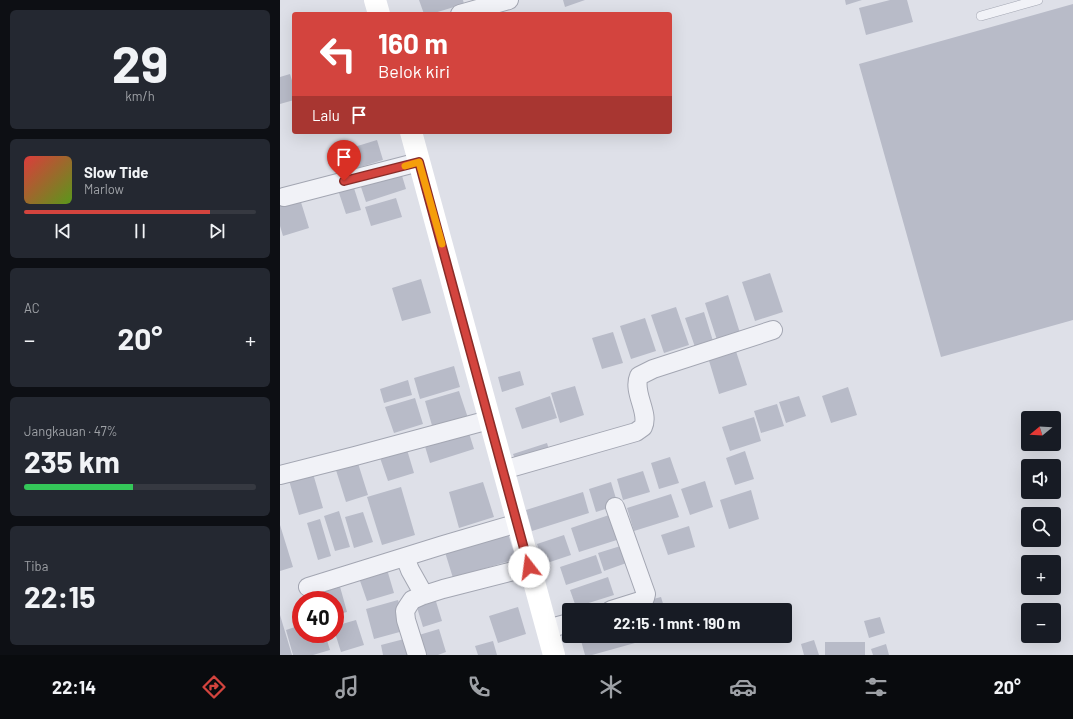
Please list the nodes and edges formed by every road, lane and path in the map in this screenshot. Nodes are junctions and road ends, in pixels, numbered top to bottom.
1 (375, 0) edge
2 (509, 0) edge
3 (1038, 0) edge
4 (378, 12) edge
5 (467, 12) edge
6 (981, 16) dead end
7 (412, 134) edge
8 (419, 162) junction
9 (284, 197) dead end
10 (773, 330) dead end
11 (489, 420) junction
12 (503, 470) junction
13 (280, 475) edge
14 (615, 507) dead end
15 (518, 523) junction
16 (406, 557) junction
17 (529, 567) junction
18 (308, 587) dead end
19 (424, 595) junction
20 (633, 603) edge
21 (562, 625) edge
22 (547, 630) junction
23 (417, 655) edge
24 (554, 655) edge

1 - 4 street
2 - 5 street
3 - 6 lane
7 - 8 street
8 - 9 street
8 - 11 street
10 - 12 street
11 - 12 street
11 - 13 street
12 - 15 street
14 - 20 street
15 - 16 street
15 - 17 street
16 - 18 street
16 - 19 street
17 - 19 street
17 - 22 street
19 - 23 street
21 - 22 street
22 - 24 street

